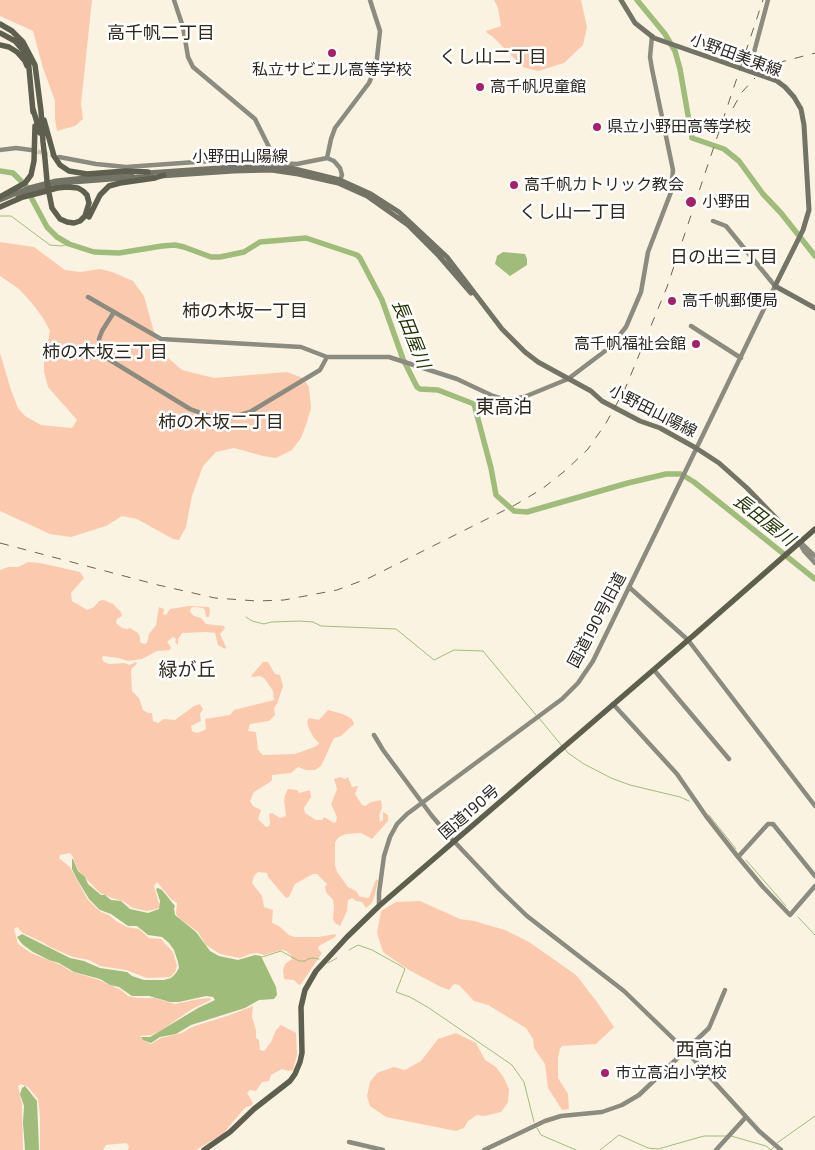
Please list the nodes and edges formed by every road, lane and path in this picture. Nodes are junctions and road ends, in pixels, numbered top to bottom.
1 (174, 0) edge
2 (370, 0) edge
3 (620, 0) edge
4 (768, 0) edge
5 (0, 24) edge
6 (0, 32) edge
7 (652, 36) junction
8 (0, 45) edge
9 (746, 71) junction
10 (29, 72) junction
11 (36, 80) junction
12 (33, 109) junction
13 (41, 111) junction
14 (0, 150) edge
15 (31, 150) tunnel mouth
16 (59, 156) tunnel mouth
17 (327, 158) junction
18 (277, 163) junction
19 (148, 172) junction
20 (164, 175) junction
21 (46, 181) junction
22 (339, 182) junction
23 (48, 194) junction
24 (0, 198) edge
25 (0, 206) edge
26 (713, 221) dead end
27 (775, 286) junction
28 (88, 297) dead end
29 (815, 308) edge
30 (114, 312) junction
31 (691, 326) dead end
32 (327, 357) junction
33 (741, 358) junction
34 (568, 379) junction
35 (696, 448) junction
36 (815, 529) edge
37 (800, 542) junction
38 (815, 556) edge
39 (815, 563) edge
40 (629, 587) junction
41 (688, 640) junction
42 (654, 670) junction
43 (613, 704) junction
44 (374, 735) dead end
45 (729, 759) dead end
46 (422, 803) junction
47 (815, 806) edge
48 (454, 842) junction
49 (738, 858) junction
50 (815, 876) edge
51 (815, 886) edge
52 (379, 906) junction
53 (725, 990) dead end
54 (686, 1051) junction
55 (746, 1118) junction
56 (349, 1142) dead end
57 (204, 1150) edge
58 (383, 1150) edge
59 (484, 1150) edge
60 (716, 1150) edge
61 (781, 1150) edge

1 - 18 street
2 - 17 street
3 - 7 main road, 小野田美東線
4 - 9 street
5 - 11 highway
6 - 10 highway
6 - 11 highway
7 - 9 main road, 小野田美東線
7 - 34 street
8 - 10 highway
9 - 27 main road, 小野田美東線
10 - 12 highway
11 - 13 highway
12 - 21 highway
12 - 24 highway
13 - 19 highway
13 - 21 highway
14 - 15 street
16 - 18 street
17 - 18 street
17 - 22 street
19 - 22 main road, 小野田山陽線
19 - 24 main road, 小野田山陽線
20 - 22 main road, 小野田山陽線
20 - 23 highway
20 - 25 main road, 小野田山陽線
21 - 23 highway
22 - 34 main road, 小野田山陽線
23 - 25 highway
26 - 27 street
27 - 29 main road
27 - 33 street, 国道190号旧道
28 - 30 street
30 - 32 street
30 - 32 street
31 - 33 street
32 - 34 street
33 - 35 street, 国道190号旧道
34 - 35 main road, 小野田山陽線
35 - 37 main road, 小野田山陽線
35 - 40 street, 国道190号旧道
36 - 37 highway, 国道190号
37 - 38 street
37 - 39 street
37 - 41 highway, 国道190号
40 - 41 street
40 - 46 street, 国道190号旧道
41 - 42 highway, 国道190号
41 - 47 street
42 - 43 highway, 国道190号
42 - 45 street
43 - 48 highway, 国道190号
43 - 49 street
44 - 46 street
46 - 48 street
46 - 52 street, 国道190号旧道
48 - 52 highway, 国道190号
48 - 54 street
49 - 50 street
49 - 51 street
52 - 57 highway, 国道190号
53 - 54 street
54 - 55 street
54 - 59 street
55 - 60 street
55 - 61 street
56 - 58 street

